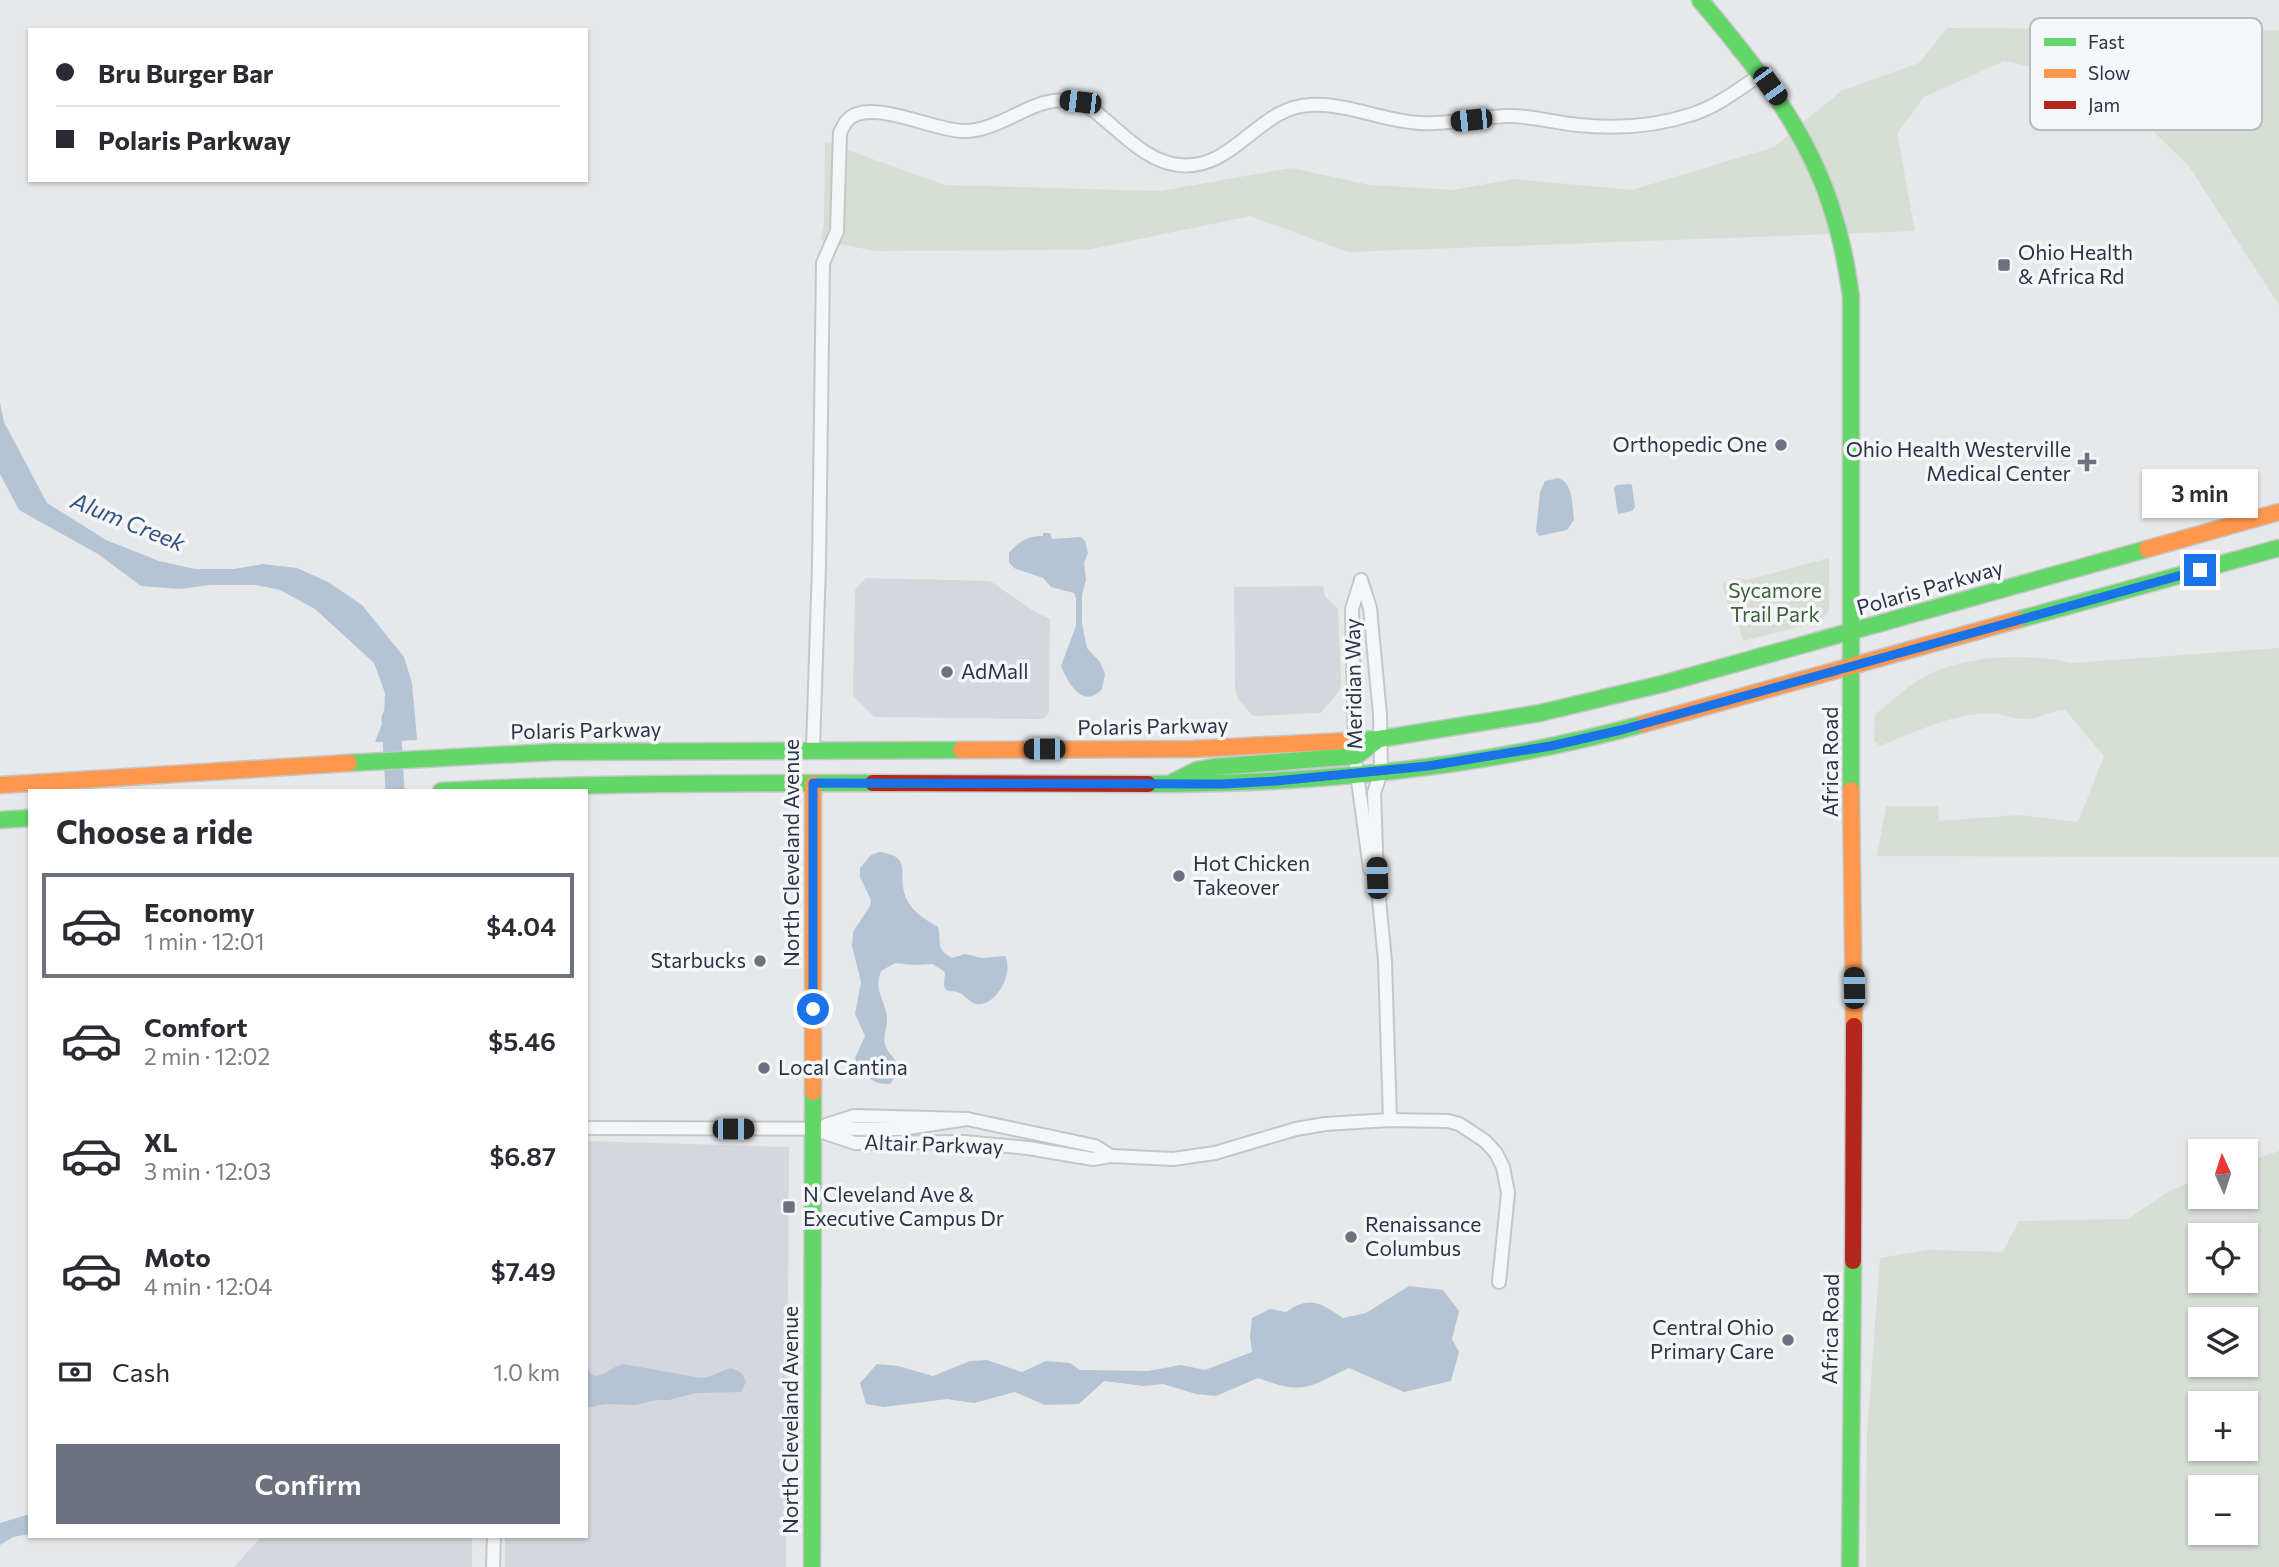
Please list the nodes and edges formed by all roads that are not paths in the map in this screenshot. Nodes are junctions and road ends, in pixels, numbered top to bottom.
1 (1700, 0) edge
2 (1762, 74) junction
3 (2279, 512) edge
4 (2279, 548) edge
5 (1852, 631) junction
6 (1852, 667) junction
7 (1379, 739) junction
8 (813, 749) junction
9 (1355, 749) junction
10 (1381, 772) junction
11 (1357, 775) junction
12 (813, 783) junction
13 (1169, 784) junction
14 (0, 785) edge
15 (476, 789) edge
16 (28, 818) edge
17 (0, 820) edge
18 (1380, 904) junction
19 (1390, 1120) junction
20 (588, 1128) edge
21 (813, 1129) junction
22 (1111, 1156) junction
23 (1499, 1282) dead end
24 (494, 1538) edge
25 (492, 1567) edge
26 (812, 1567) edge
27 (1850, 1567) edge

1 - 2 main road, Africa Road
2 - 5 main road, Africa Road
2 - 8 street, North Cleveland Avenue
3 - 5 main road, Polaris Parkway
4 - 6 main road
5 - 6 main road, Africa Road
5 - 7 main road, Polaris Parkway
6 - 10 main road
6 - 27 main road, Africa Road
7 - 9 main road
7 - 9 street, Meridian Way
7 - 10 street, Meridian Way
8 - 9 main road, Polaris Parkway
8 - 12 main road, North Cleveland Avenue
8 - 14 main road, Polaris Parkway
9 - 11 street, Meridian Way
9 - 13 main road
10 - 11 main road
10 - 18 street, Meridian Way
11 - 13 main road
11 - 18 street, Meridian Way
12 - 13 main road
12 - 15 main road
12 - 21 main road, North Cleveland Avenue
16 - 17 main road
18 - 19 street, Meridian Way
19 - 22 street, Altair Parkway
19 - 23 street, Altair Parkway
20 - 21 street
21 - 22 street, Altair Parkway
21 - 22 street, Altair Parkway
21 - 26 main road, North Cleveland Avenue
24 - 25 street

